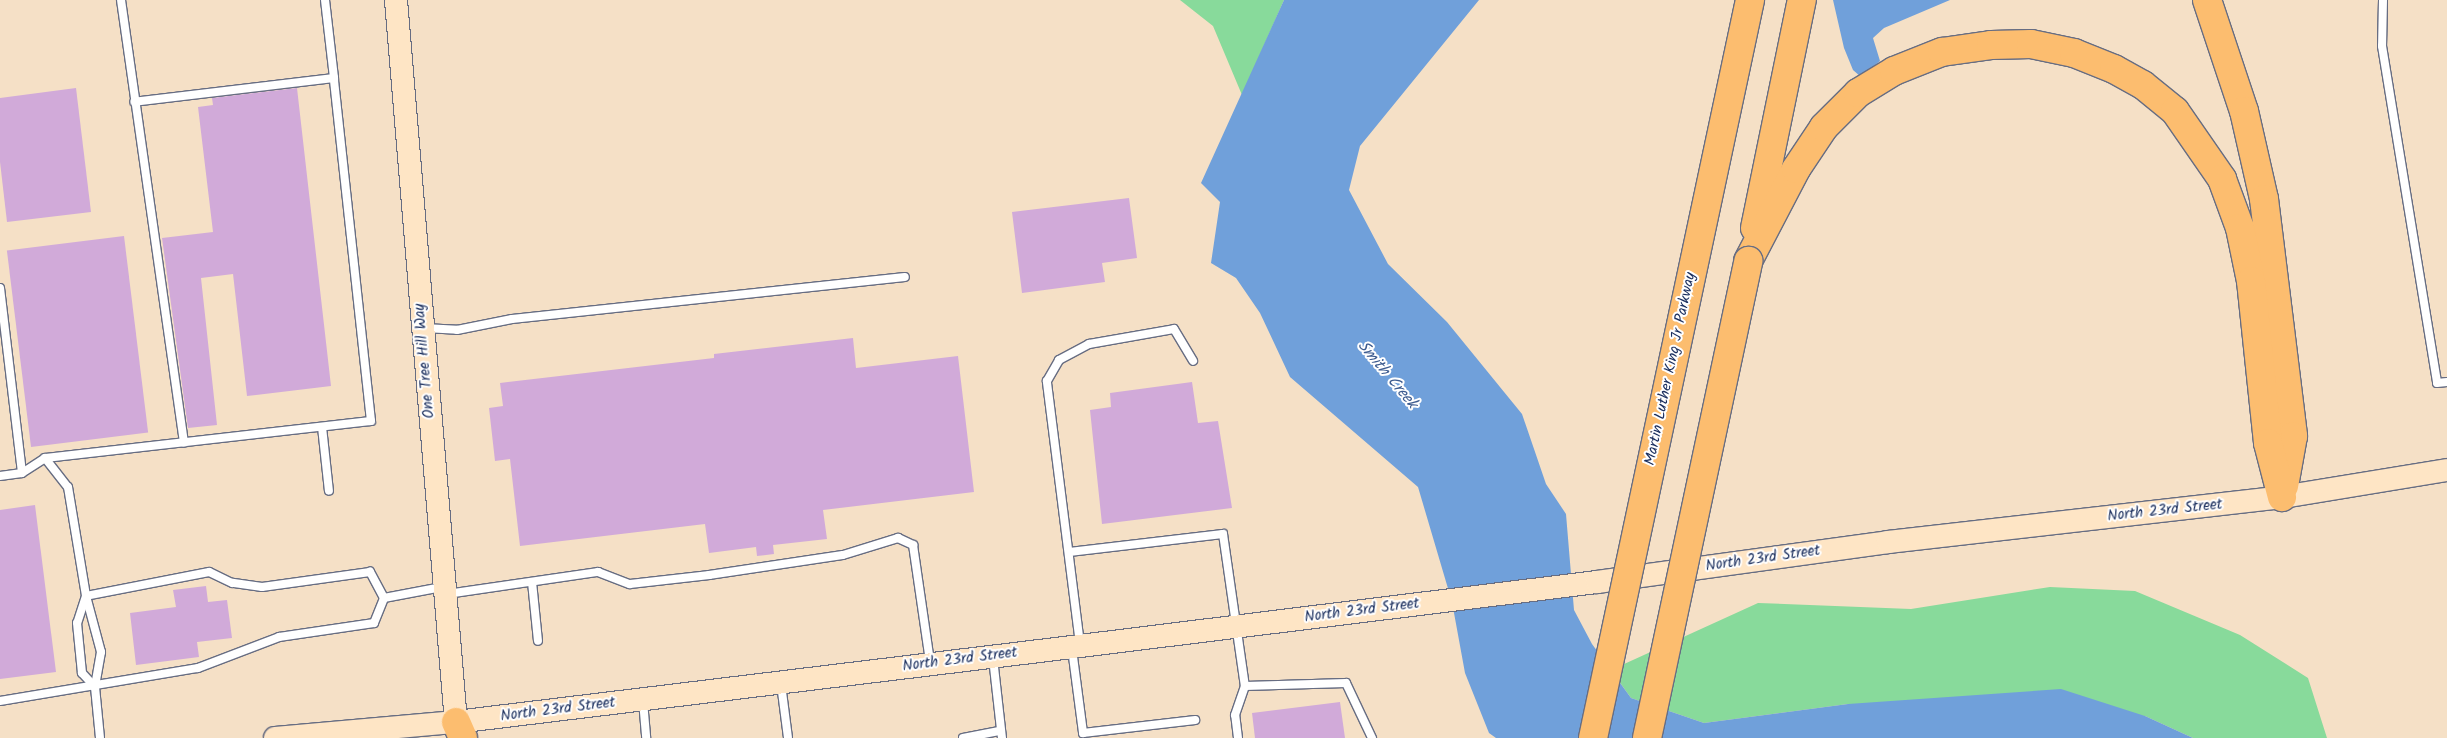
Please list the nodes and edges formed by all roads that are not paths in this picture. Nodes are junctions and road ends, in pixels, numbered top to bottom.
1 (121, 0) edge
2 (325, 0) edge
3 (396, 0) edge
4 (1750, 0) edge
5 (1802, 0) edge
6 (2207, 0) edge
7 (2383, 0) edge
8 (334, 78) junction
9 (134, 102) junction
10 (1748, 261) junction
11 (905, 277) dead end
12 (0, 289) edge
13 (422, 328) junction
14 (1193, 361) dead end
15 (2447, 382) edge
16 (322, 427) junction
17 (184, 443) junction
18 (45, 458) junction
19 (2447, 470) edge
20 (22, 473) junction
21 (0, 476) edge
22 (329, 491) dead end
23 (2282, 498) junction
24 (1069, 552) junction
25 (532, 582) junction
26 (445, 591) junction
27 (86, 596) junction
28 (384, 598) junction
29 (1236, 626) junction
30 (538, 641) dead end
31 (1076, 646) junction
32 (993, 656) junction
33 (930, 664) junction
34 (781, 682) junction
35 (1245, 686) junction
36 (95, 687) junction
37 (643, 699) junction
38 (0, 701) edge
39 (1195, 720) dead end
40 (457, 733) edge
41 (1001, 734) edge
42 (100, 738) edge
43 (274, 738) edge
44 (646, 738) edge
45 (788, 738) edge
46 (963, 738) edge
47 (1238, 738) edge
48 (1372, 738) edge
49 (1593, 738) edge
50 (1647, 738) edge

1 - 9 lane
2 - 8 lane
3 - 13 main road, One Tree Hill Way
4 - 49 highway, Martin Luther King Jr Parkway, bridge
5 - 10 highway
6 - 23 highway
7 - 15 lane
8 - 9 lane
8 - 16 lane
9 - 17 lane
10 - 23 highway
10 - 50 highway, bridge
11 - 13 lane
12 - 20 lane
13 - 26 main road, One Tree Hill Way
14 - 24 lane
16 - 17 lane
16 - 22 lane
17 - 18 lane
18 - 20 lane
18 - 27 lane
19 - 23 main road, North 23rd Street
20 - 21 lane
23 - 29 main road, North 23rd Street
24 - 29 lane
24 - 31 lane
25 - 26 lane
25 - 30 lane
25 - 33 lane
26 - 28 lane
26 - 40 main road, One Tree Hill Way
27 - 28 lane
27 - 36 lane
27 - 36 lane
28 - 36 lane
29 - 31 main road, North 23rd Street
29 - 35 lane
31 - 32 main road, North 23rd Street
31 - 39 lane
32 - 33 main road, North 23rd Street
32 - 41 lane
33 - 34 main road, North 23rd Street
34 - 37 main road, North 23rd Street
34 - 45 lane
35 - 47 lane
35 - 48 lane
36 - 38 lane
36 - 42 lane
37 - 40 main road, North 23rd Street
37 - 44 lane
40 - 43 main road, North 23rd Street
41 - 46 lane

